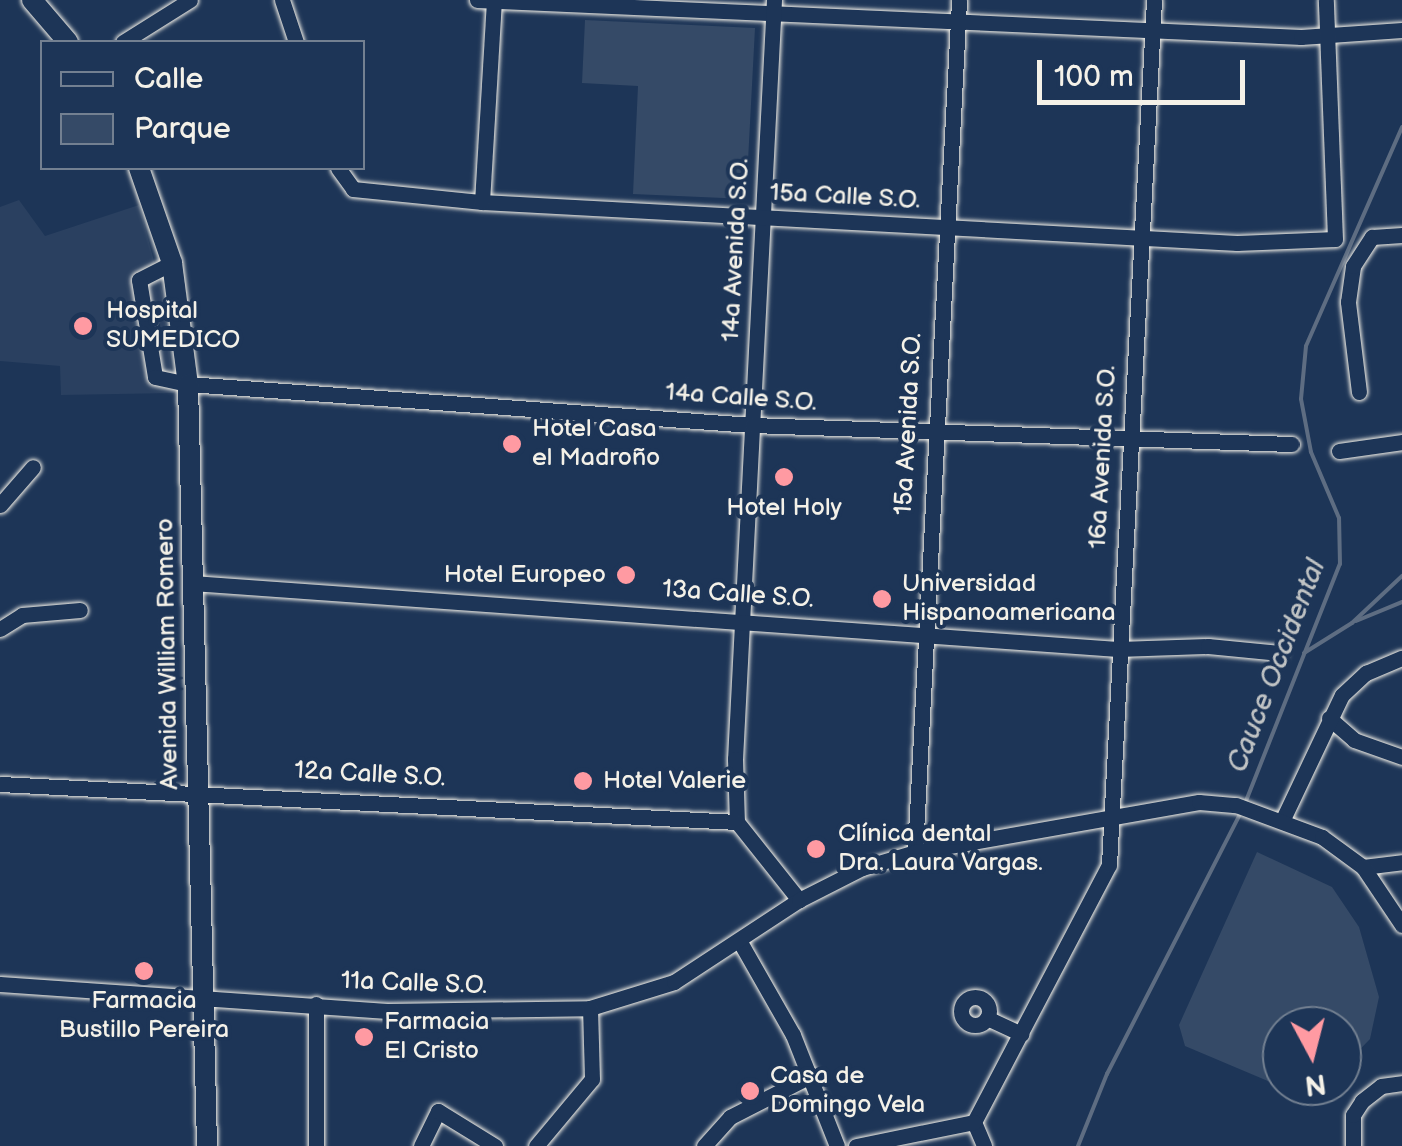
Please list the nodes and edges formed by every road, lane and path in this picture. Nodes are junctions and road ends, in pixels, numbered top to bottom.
1 (32, 0) edge
2 (190, 0) edge
3 (282, 0) edge
4 (476, 0) edge
5 (958, 0) edge
6 (1154, 0) edge
7 (1326, 0) edge
8 (494, 2) edge
9 (774, 8) edge
10 (958, 24) junction
11 (1402, 30) edge
12 (1153, 32) junction
13 (1328, 35) junction
14 (66, 40) edge
15 (126, 40) edge
16 (295, 40) edge
17 (141, 170) edge
18 (339, 170) edge
19 (482, 202) junction
20 (763, 218) junction
21 (946, 227) junction
22 (1402, 235) edge
23 (1141, 237) junction
24 (172, 264) junction
25 (188, 384) junction
26 (1359, 392) dead end
27 (752, 425) junction
28 (934, 434) junction
29 (1128, 440) junction
30 (1402, 442) edge
31 (1292, 444) dead end
32 (1339, 451) dead end
33 (33, 466) dead end
34 (0, 505) edge
35 (192, 583) junction
36 (80, 610) dead end
37 (738, 620) junction
38 (0, 629) edge
39 (923, 634) junction
40 (1118, 649) junction
41 (1280, 652) dead end
42 (1402, 658) edge
43 (1330, 718) junction
44 (1402, 757) edge
45 (0, 784) edge
46 (195, 790) junction
47 (1112, 813) junction
48 (1283, 819) junction
49 (738, 822) junction
50 (915, 852) junction
51 (1402, 862) edge
52 (1363, 867) junction
53 (798, 900) junction
54 (1402, 924) edge
55 (740, 942) junction
56 (0, 984) edge
57 (201, 994) junction
58 (316, 1004) junction
59 (590, 1008) junction
60 (988, 1018) dead end
61 (1020, 1034) junction
62 (812, 1075) junction
63 (1402, 1083) edge
64 (974, 1122) junction
65 (207, 1146) edge
66 (316, 1146) edge
67 (421, 1146) edge
68 (494, 1146) edge
69 (536, 1146) edge
70 (704, 1146) edge
71 (838, 1146) edge
72 (856, 1146) edge
73 (984, 1146) edge
74 (1352, 1146) edge

1 - 14 main road
2 - 15 street
3 - 16 street
4 - 8 street
5 - 10 street, 15a Avenida S.O.
6 - 12 street, 16a Avenida S.O.
7 - 13 street
8 - 9 street
8 - 19 street
9 - 10 street
9 - 20 street, 14a Avenida S.O.
10 - 12 street
10 - 21 street, 15a Avenida S.O.
11 - 13 street
12 - 13 street
12 - 23 street, 16a Avenida S.O.
13 - 23 street, 15a Calle S.O.
17 - 24 main road, Avenida William Romero
18 - 19 street, 15a Calle S.O.
19 - 20 street, 15a Calle S.O.
20 - 21 street, 15a Calle S.O.
20 - 27 street, 14a Avenida S.O.
21 - 23 street, 15a Calle S.O.
21 - 28 street, 15a Avenida S.O.
22 - 26 street
23 - 29 street, 16a Avenida S.O.
24 - 25 main road, Avenida William Romero
24 - 25 street
25 - 27 street, 14a Calle S.O.
25 - 35 main road, Avenida William Romero
27 - 28 street, 14a Calle S.O.
27 - 37 street, 14a Avenida S.O.
28 - 29 street, 14a Calle S.O.
28 - 39 street, 15a Avenida S.O.
29 - 31 street, 14a Calle S.O.
29 - 40 street, 16a Avenida S.O.
30 - 32 street
33 - 34 street
35 - 37 street, 13a Calle S.O.
35 - 46 main road, Avenida William Romero
36 - 38 street
37 - 39 street, 13a Calle S.O.
37 - 49 street, 14a Avenida S.O.
39 - 40 street, 13a Calle S.O.
39 - 50 street, 15a Avenida S.O.
40 - 41 street, 13a Calle S.O.
40 - 47 street, 16a Avenida S.O.
42 - 43 street
43 - 44 street
43 - 48 street
45 - 46 street, 12a Calle S.O.
46 - 49 street, 12a Calle S.O.
46 - 57 main road, Avenida William Romero
47 - 48 street
47 - 50 street
47 - 61 street, 16a Avenida S.O.
48 - 52 street
49 - 53 street
50 - 53 street
51 - 52 street
52 - 54 street
53 - 55 street, 11a Calle S.O.
55 - 59 street, 11a Calle S.O.
55 - 62 street
56 - 57 street, 11a Calle S.O.
57 - 58 street, 11a Calle S.O.
57 - 65 main road, Avenida William Romero
58 - 59 street, 11a Calle S.O.
58 - 66 street
59 - 69 street
60 - 61 street
61 - 64 street, 16a Avenida S.O.
62 - 70 street
62 - 71 street
63 - 74 street
64 - 72 street
64 - 73 street
67 - 68 street

